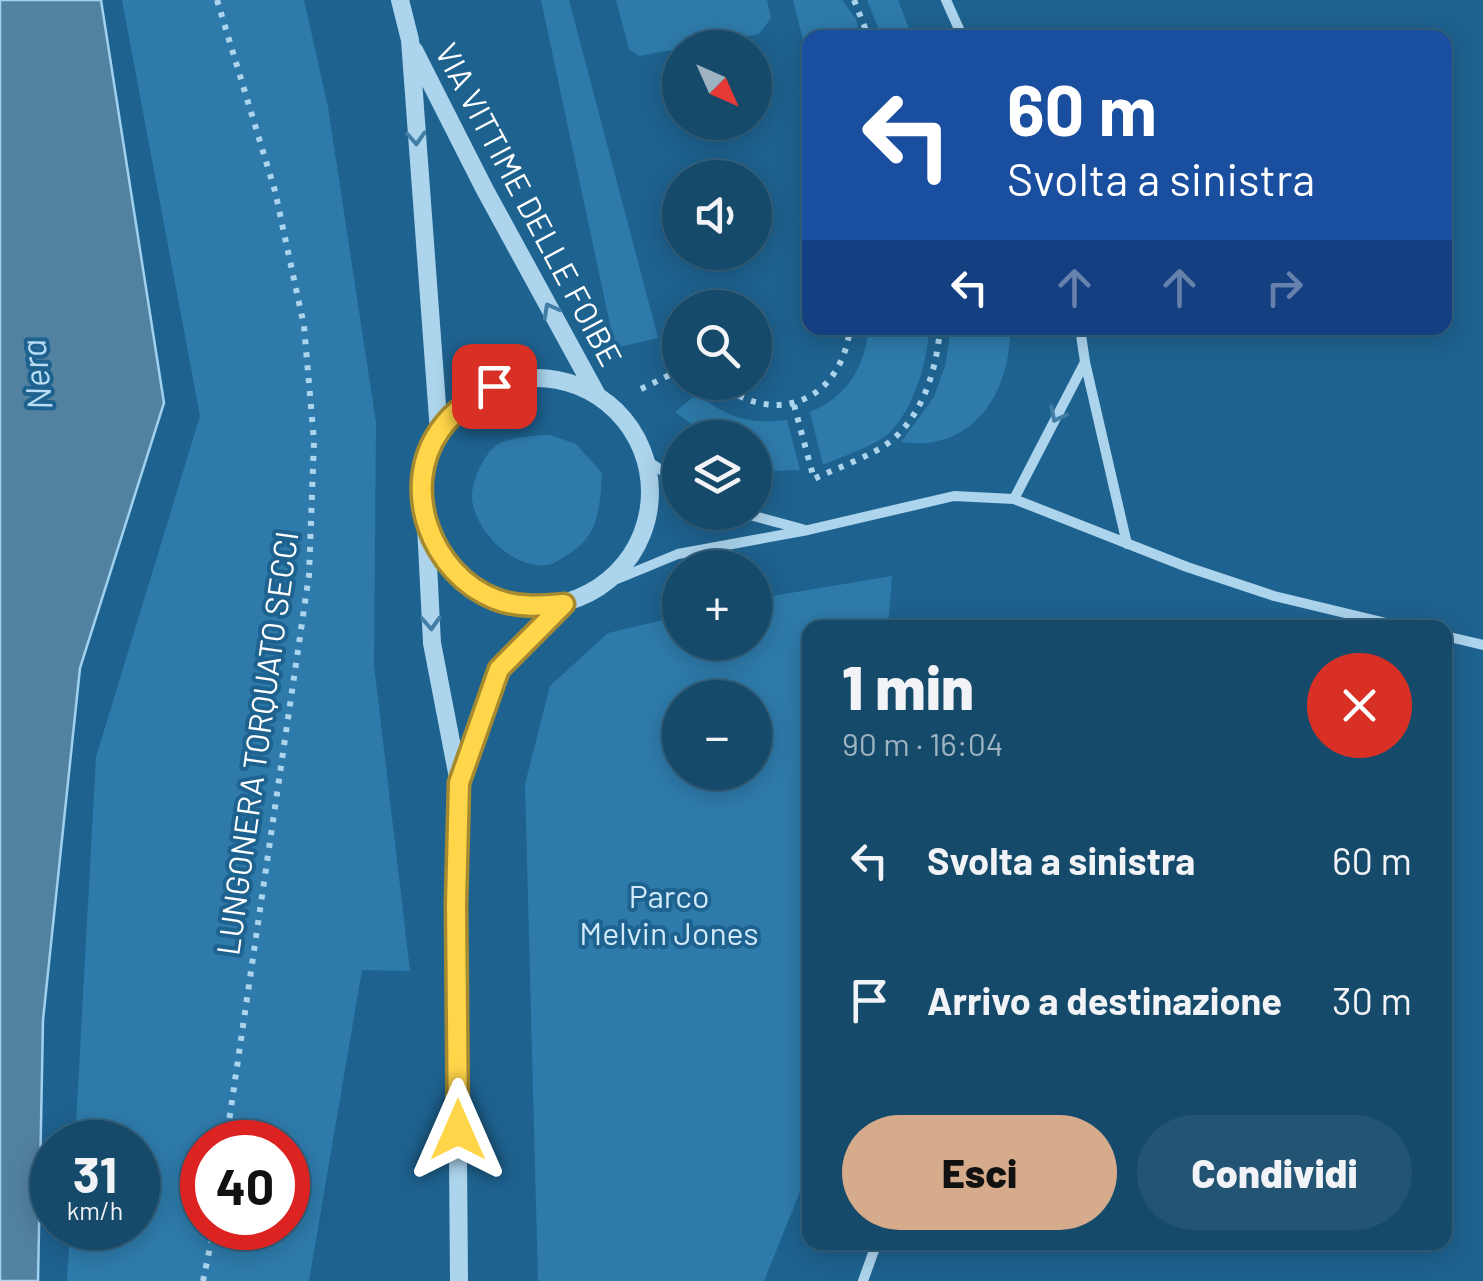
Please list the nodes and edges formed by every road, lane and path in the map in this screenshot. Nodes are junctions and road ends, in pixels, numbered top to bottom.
1 (216, 0) edge
2 (400, 0) edge
3 (854, 0) edge
4 (946, 0) edge
5 (866, 30) edge
6 (960, 30) edge
7 (410, 40) junction
8 (849, 335) edge
9 (939, 335) edge
10 (1081, 335) edge
11 (1085, 362) junction
12 (662, 379) edge
13 (634, 392) dead end
14 (597, 395) junction
15 (747, 400) edge
16 (794, 405) junction
17 (439, 432) junction
18 (647, 461) junction
19 (662, 471) edge
20 (1014, 499) junction
21 (772, 521) edge
22 (426, 526) junction
23 (808, 530) junction
24 (1128, 544) junction
25 (605, 584) junction
26 (564, 604) junction
27 (1374, 620) edge
28 (1452, 638) edge
29 (1483, 645) edge
30 (459, 783) junction
31 (229, 1120) edge
32 (209, 1250) edge
33 (874, 1250) edge
34 (203, 1281) edge
35 (459, 1281) edge
36 (863, 1281) edge

1 - 31 path, LUNGONERA TORQUATO SECCI
2 - 7 street, VIA VITTIME DELLE FOIBE
3 - 5 path
4 - 6 street
14 -> 7 street, VIA VITTIME DELLE FOIBE
7 -> 17 street, VIA VITTIME DELLE FOIBE
8 - 16 path
9 - 16 path
10 - 11 street
11 -> 20 street
11 - 24 street
12 - 13 path
14 - 17 street
14 - 18 street
15 - 16 path
17 - 22 street
18 - 19 street
18 - 25 street
20 - 23 street
20 - 24 street
21 - 23 street
22 - 26 street
22 -> 30 street
23 - 25 street
24 - 27 street
25 - 26 street
26 - 30 street
28 - 29 street
30 - 35 street
32 - 34 path
33 - 36 street

